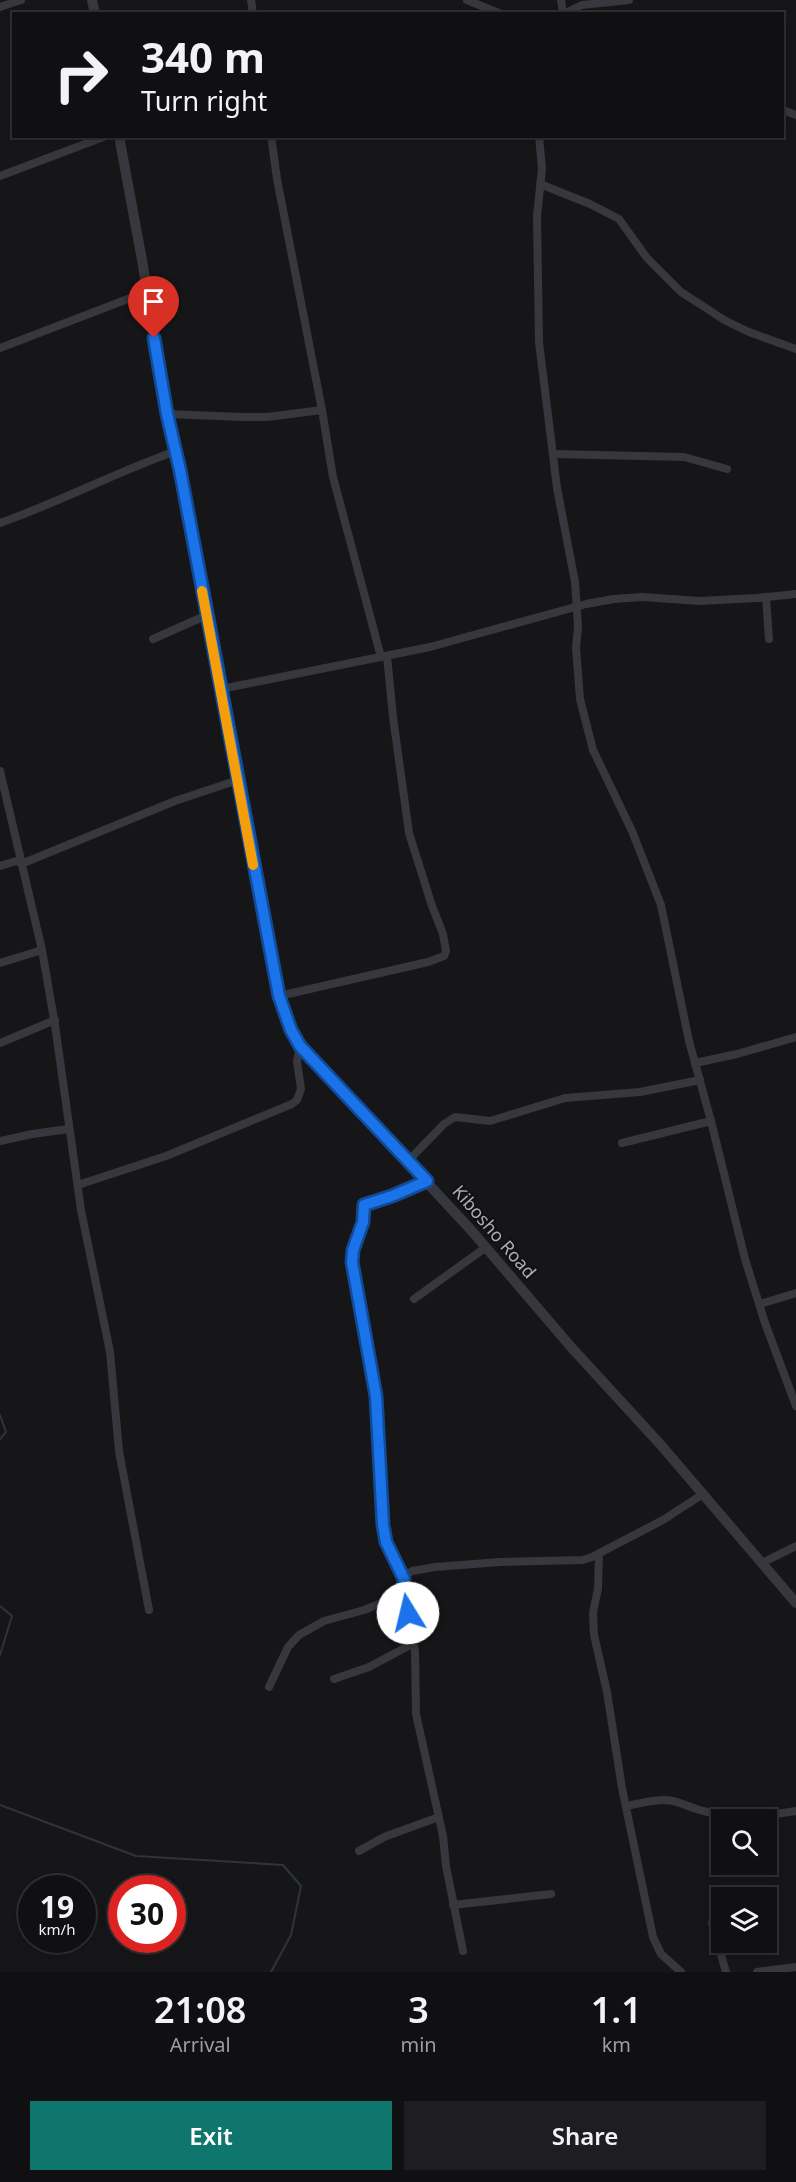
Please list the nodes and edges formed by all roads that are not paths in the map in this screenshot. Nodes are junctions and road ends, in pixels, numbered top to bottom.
1 (21, 0) edge
2 (467, 0) edge
3 (629, 0) edge
4 (0, 7) edge
5 (496, 12) edge
6 (567, 12) edge
7 (101, 138) edge
8 (119, 138) edge
9 (271, 138) edge
10 (539, 138) edge
11 (0, 176) edge
12 (540, 184) junction
13 (147, 292) junction
14 (0, 348) edge
15 (796, 349) edge
16 (322, 410) junction
17 (167, 414) junction
18 (176, 451) junction
19 (553, 454) junction
20 (727, 469) dead end
21 (0, 523) edge
22 (796, 594) edge
23 (766, 597) junction
24 (577, 606) junction
25 (207, 615) junction
26 (153, 639) dead end
27 (769, 639) dead end
28 (384, 657) junction
29 (221, 689) junction
30 (0, 771) edge
31 (238, 780) junction
32 (21, 862) junction
33 (0, 866) edge
34 (42, 950) junction
35 (0, 963) edge
36 (279, 996) junction
37 (55, 1020) junction
38 (796, 1037) edge
39 (0, 1043) edge
40 (300, 1046) junction
41 (695, 1064) junction
42 (700, 1080) junction
43 (711, 1121) junction
44 (69, 1129) junction
45 (0, 1141) edge
46 (622, 1143) dead end
47 (408, 1161) junction
48 (427, 1181) junction
49 (78, 1185) junction
50 (485, 1248) junction
51 (796, 1293) edge
52 (414, 1299) dead end
53 (760, 1304) junction
54 (796, 1406) edge
55 (703, 1494) junction
56 (796, 1546) edge
57 (599, 1554) junction
58 (762, 1563) junction
59 (404, 1579) junction
60 (404, 1594) junction
61 (796, 1603) edge
62 (149, 1610) dead end
63 (414, 1643) junction
64 (334, 1679) dead end
65 (269, 1687) dead end
66 (626, 1806) junction
67 (796, 1811) edge
68 (439, 1817) junction
69 (359, 1851) dead end
70 (551, 1894) dead end
71 (453, 1905) junction
72 (463, 1951) dead end
73 (721, 1953) edge
74 (796, 1967) edge
75 (681, 1972) edge
76 (726, 1972) edge
77 (758, 1972) edge

1 - 4 street
2 - 5 street
3 - 6 street
7 - 11 street
8 - 13 street, Kibosho Road
9 - 16 street
10 - 12 street
12 - 15 street
12 - 19 street
13 - 14 street
13 - 17 street, Kibosho Road
16 - 17 street
16 - 28 street
17 - 18 street, Kibosho Road
18 - 21 street
18 - 25 street, Kibosho Road
19 - 20 street
19 - 24 street
22 - 23 street
23 - 24 street
23 - 27 street
24 - 28 street
24 - 41 street
25 - 26 street
25 - 29 street, Kibosho Road
28 - 29 street
28 - 36 street
29 - 31 street, Kibosho Road
30 - 32 street
31 - 32 street
31 - 36 street, Kibosho Road
32 - 33 street
32 - 34 street
34 - 35 street
34 - 37 street
36 - 40 street, Kibosho Road
37 - 39 street
37 - 44 street
38 - 41 street
40 - 47 street, Kibosho Road
40 - 49 street
41 - 42 street
42 - 43 street
42 - 47 street
43 - 46 street
43 - 53 street
44 - 45 street
44 - 49 street
47 - 48 street, Kibosho Road
48 - 50 street, Kibosho Road
48 - 59 street
49 - 62 street
50 - 52 street
50 - 55 street, Kibosho Road
51 - 53 street
53 - 54 street
55 - 57 street
55 - 58 street, Kibosho Road
56 - 58 street
57 - 59 street
57 - 66 street
58 - 61 street, Kibosho Road
59 - 60 street
60 - 63 street
60 - 65 street
63 - 64 street
63 - 68 street
66 - 67 street
66 - 75 street
68 - 69 street
68 - 71 street
70 - 71 street
71 - 72 street
73 - 76 street
74 - 77 street

